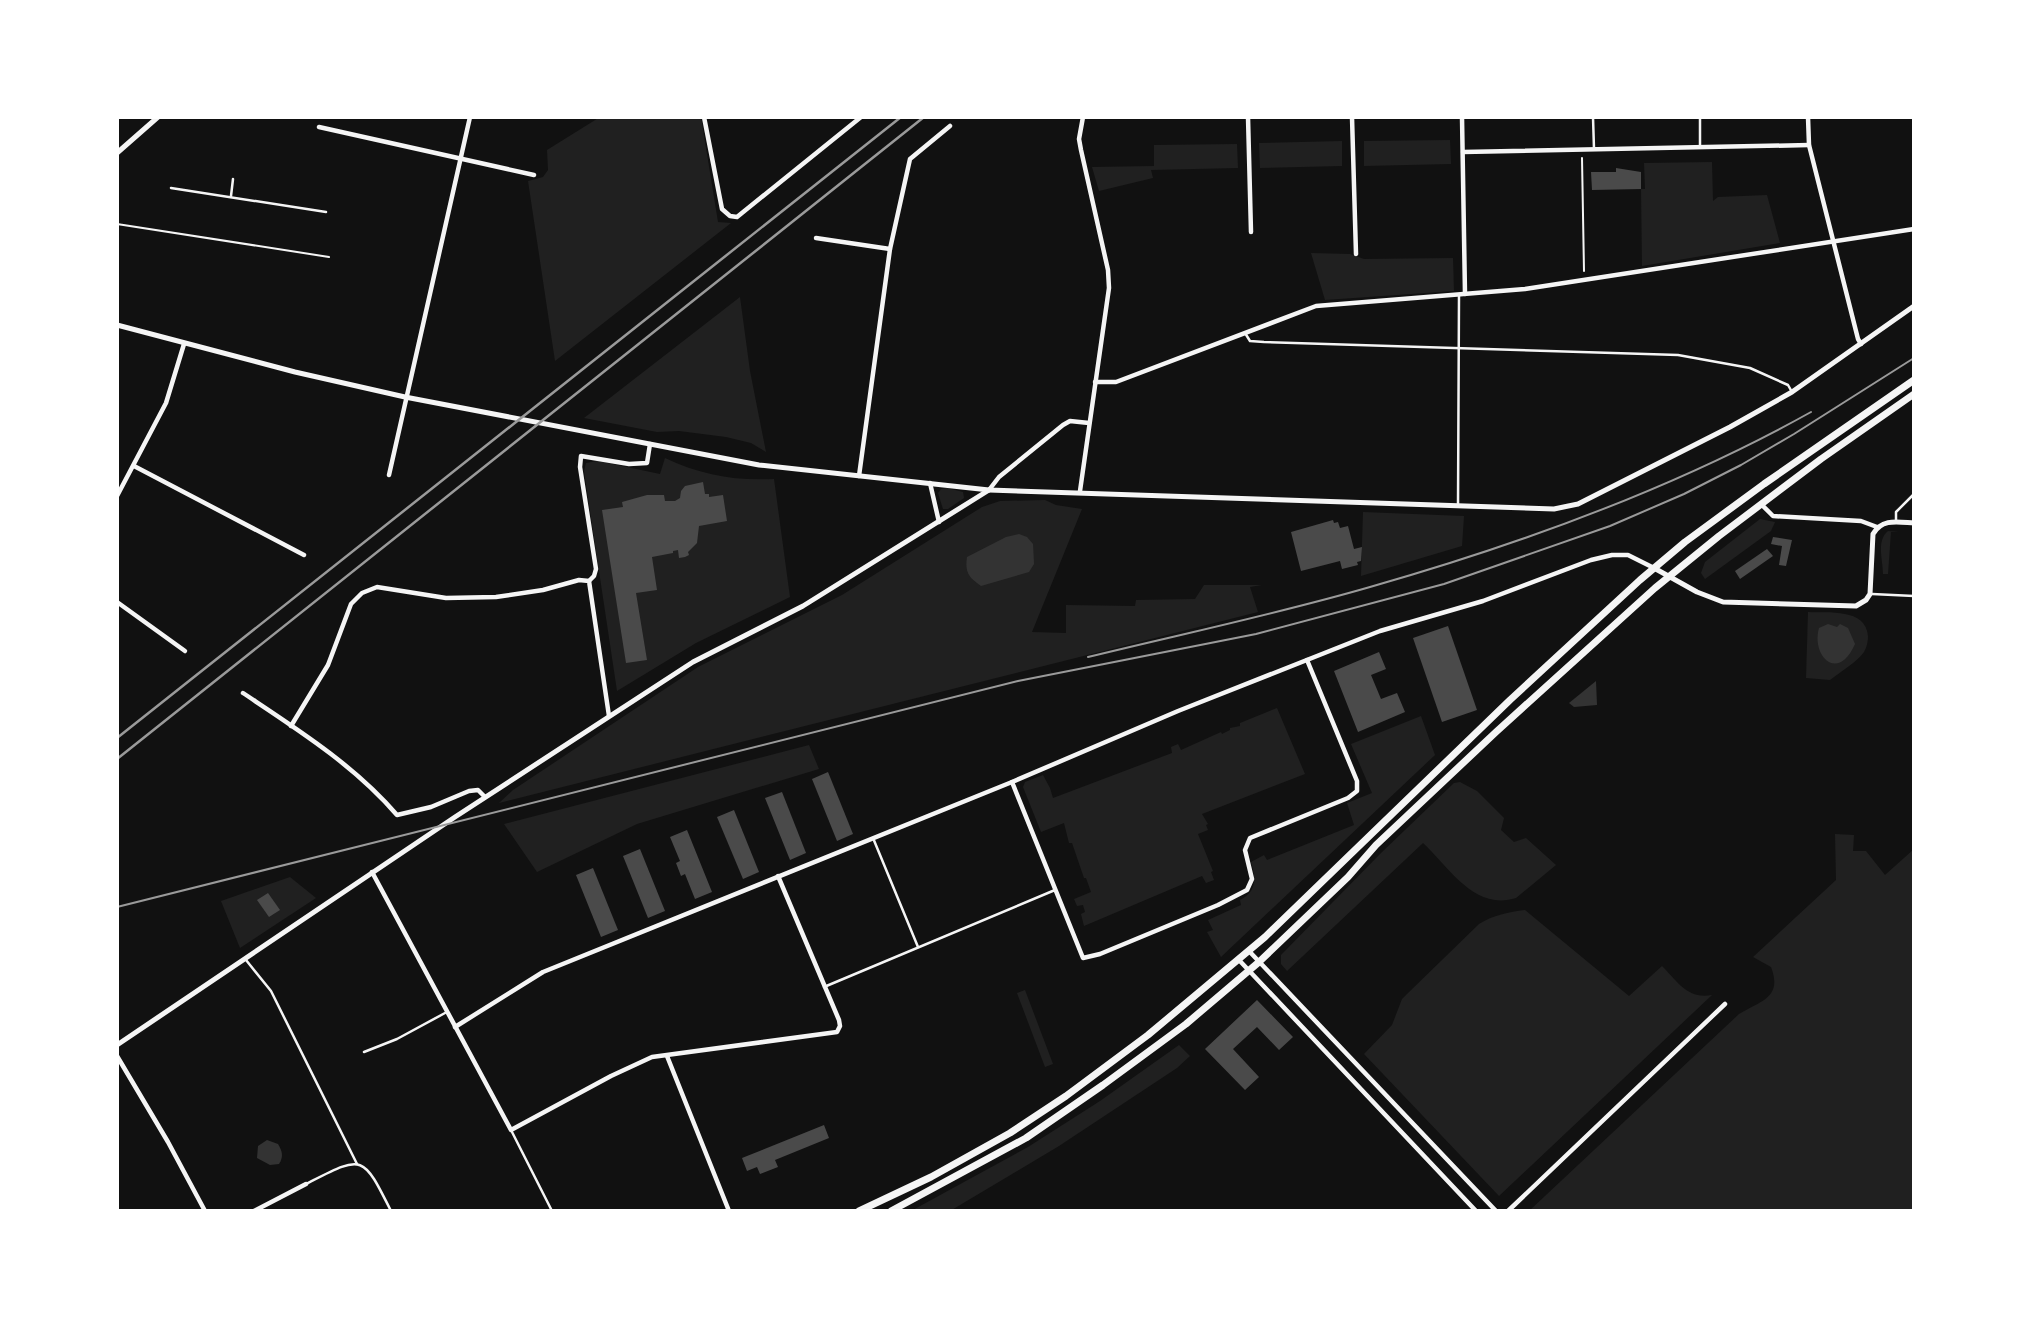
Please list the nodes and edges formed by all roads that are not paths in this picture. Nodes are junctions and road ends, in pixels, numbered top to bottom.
1 (158, 117) edge
2 (470, 117) edge
3 (704, 117) edge
4 (861, 117) edge
5 (1083, 117) edge
6 (1248, 117) edge
7 (1352, 117) edge
8 (1462, 117) edge
9 (1593, 117) edge
10 (1700, 117) edge
11 (1808, 117) edge
12 (950, 126) dead end
13 (319, 127) dead end
14 (1809, 145) junction
15 (1700, 147) junction
16 (1594, 150) junction
17 (1463, 152) junction
18 (117, 153) edge
19 (460, 159) junction
20 (534, 175) dead end
21 (233, 179) dead end
22 (171, 188) dead end
23 (230, 198) junction
24 (326, 212) dead end
25 (1914, 229) edge
26 (1251, 232) dead end
27 (816, 238) dead end
28 (1834, 241) junction
29 (890, 249) junction
30 (1356, 254) dead end
31 (1459, 295) junction
32 (1465, 295) junction
33 (1914, 306) edge
34 (117, 325) edge
35 (1245, 333) junction
36 (184, 344) junction
37 (1862, 345) junction
38 (1459, 347) junction
39 (1914, 380) edge
40 (1095, 382) junction
41 (1792, 391) junction
42 (1914, 394) edge
43 (405, 397) junction
44 (1089, 423) junction
45 (650, 444) junction
46 (134, 466) junction
47 (389, 475) dead end
48 (859, 477) junction
49 (930, 483) junction
50 (989, 490) junction
51 (1080, 491) junction
52 (1914, 494) edge
53 (117, 496) edge
54 (1458, 506) junction
55 (1764, 507) junction
56 (939, 522) junction
57 (1896, 522) junction
58 (1914, 523) edge
59 (1877, 527) junction
60 (303, 555) dead end
61 (1654, 568) junction
62 (1670, 577) junction
63 (589, 581) junction
64 (1870, 594) junction
65 (1914, 596) edge
66 (117, 602) edge
67 (185, 651) dead end
68 (1307, 660) junction
69 (243, 693) dead end
70 (608, 716) junction
71 (291, 726) junction
72 (1012, 782) junction
73 (485, 797) junction
74 (873, 838) junction
75 (372, 872) junction
76 (778, 876) junction
77 (1055, 890) junction
78 (918, 947) junction
79 (1249, 951) junction
80 (244, 957) junction
81 (1239, 960) junction
82 (1259, 962) junction
83 (1249, 971) junction
84 (824, 987) junction
85 (1725, 1004) dead end
86 (446, 1012) junction
87 (455, 1027) junction
88 (117, 1045) edge
89 (364, 1052) dead end
90 (117, 1056) edge
91 (667, 1056) junction
92 (511, 1130) junction
93 (357, 1164) junction
94 (306, 1184) joint
95 (205, 1211) edge
96 (254, 1211) edge
97 (391, 1211) edge
98 (552, 1211) edge
99 (729, 1211) edge
100 (859, 1211) edge
101 (891, 1211) edge
102 (1476, 1211) edge
103 (1496, 1211) edge
104 (1508, 1211) edge

1 - 18 street
2 - 19 street
3 - 4 street
5 - 40 street
6 - 26 street
7 - 30 street
8 - 17 street
9 - 16 lane
10 - 15 lane
11 - 14 street
12 - 29 street
13 - 19 street
14 - 15 street
14 - 28 street
15 - 16 street
16 - 17 street
17 - 32 street
19 - 20 street
19 - 43 street
21 - 23 lane
22 - 23 lane
23 - 24 lane
25 - 28 street
27 - 29 street
28 - 32 street
28 - 37 street
29 - 48 street
31 - 32 street
31 - 35 street
31 - 38 lane
33 - 37 street
34 - 36 street
35 - 38 lane
35 - 40 street
36 - 43 street
36 - 46 street
37 - 41 street
38 - 41 lane
38 - 54 lane
39 - 61 main road
40 - 44 street
41 - 54 street
42 - 55 main road
43 - 45 street
43 - 47 street
44 - 50 street
44 - 51 street
45 - 48 street
45 - 63 street
46 - 53 street
46 - 60 street
48 - 49 street
49 - 50 street
49 - 56 street
50 - 51 street
50 - 56 street
51 - 54 street
52 - 57 lane
55 - 59 street
55 - 62 main road
56 - 70 street
57 - 58 street
57 - 59 street
59 - 64 street
61 - 62 street
61 - 68 street
61 - 79 main road
62 - 64 street
62 - 82 main road
63 - 70 street
63 - 71 street
64 - 65 lane
66 - 67 street
68 - 72 street
68 - 77 street
69 - 71 street
70 - 73 street
71 - 73 street
72 - 74 street
72 - 77 street
73 - 75 street
74 - 76 street
74 - 78 lane
75 - 80 street
75 - 86 street
76 - 84 street
76 - 87 street
77 - 78 lane
78 - 84 lane
79 - 81 main road
79 - 82 street
80 - 88 street
80 - 93 lane
81 - 83 street
81 - 100 main road
82 - 83 main road
82 - 103 street
83 - 101 main road
83 - 102 street
84 - 91 street
85 - 104 street
86 - 87 street
86 - 89 lane
87 - 92 street
90 - 95 street
91 - 92 street
91 - 99 street
92 - 98 lane
93 - 94 lane
93 - 97 lane
94 - 96 street

